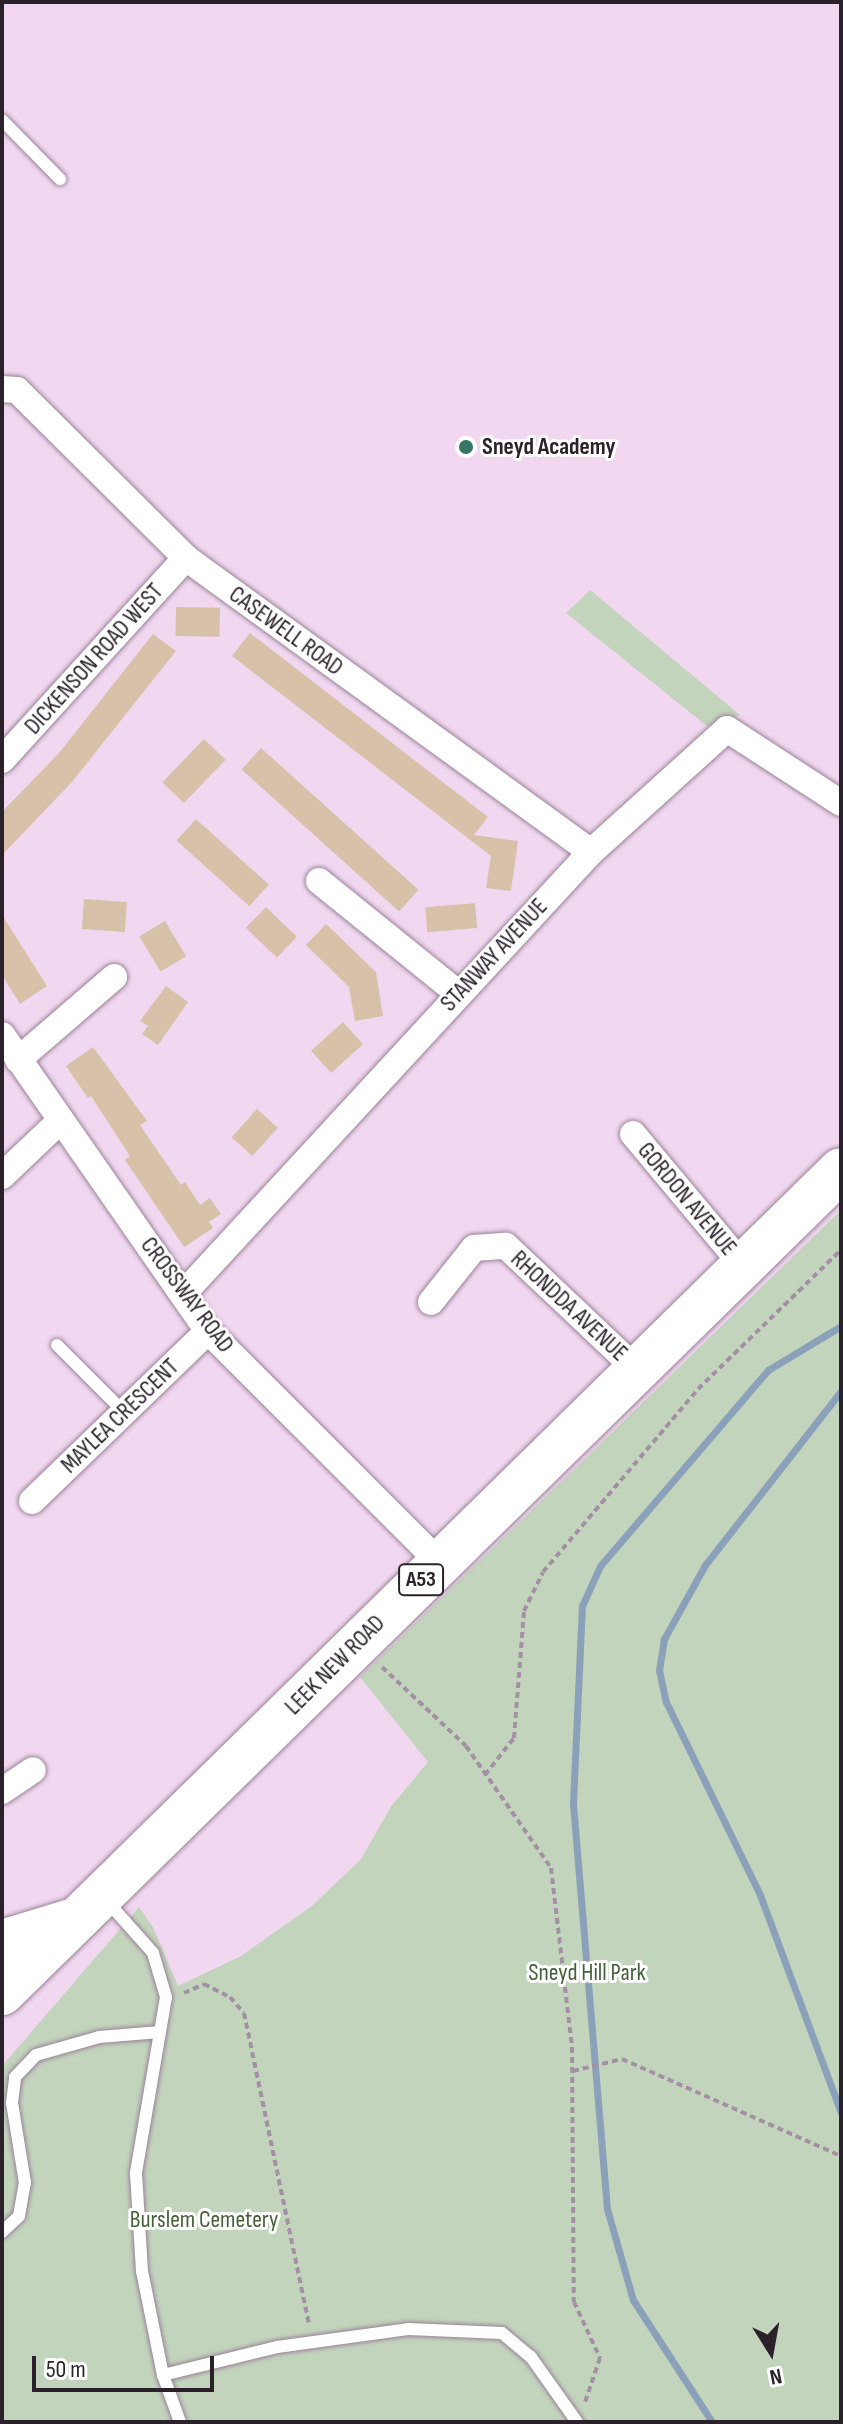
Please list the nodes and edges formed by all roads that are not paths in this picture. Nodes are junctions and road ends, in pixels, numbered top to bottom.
1 (2, 120) edge
2 (60, 179) dead end
3 (2, 389) edge
4 (186, 558) junction
5 (2, 760) edge
6 (841, 803) edge
7 (591, 852) junction
8 (319, 881) dead end
9 (114, 977) dead end
10 (458, 993) junction
11 (2, 1035) edge
12 (18, 1060) junction
13 (60, 1121) junction
14 (633, 1134) dead end
15 (841, 1170) edge
16 (2, 1176) edge
17 (741, 1263) junction
18 (183, 1294) junction
19 (431, 1302) dead end
20 (208, 1331) junction
21 (57, 1345) dead end
22 (636, 1369) junction
23 (124, 1412) junction
24 (32, 1501) dead end
25 (439, 1562) junction
26 (33, 1770) dead end
27 (2, 1791) edge
28 (88, 1908) junction
29 (2, 1942) edge
30 (2, 1993) edge
31 (160, 2032) junction
32 (2, 2232) edge
33 (163, 2375) junction
34 (180, 2422) edge
35 (577, 2422) edge

1 - 2 lane
3 - 4 street, CASEWELL ROAD
4 - 5 street, DICKENSON ROAD WEST
4 - 7 street, CASEWELL ROAD
6 - 7 street, STANWAY AVENUE
7 - 10 street, STANWAY AVENUE
8 - 10 street
9 - 12 street
10 - 18 street, STANWAY AVENUE
11 - 12 street, CROSSWAY ROAD
12 - 13 street, CROSSWAY ROAD
13 - 16 street
13 - 18 street, CROSSWAY ROAD
14 - 17 street, GORDON AVENUE
15 - 17 highway, LEEK NEW ROAD / A53
17 - 22 highway, LEEK NEW ROAD / A53
18 - 20 street, CROSSWAY ROAD
19 - 22 street, RHONDDA AVENUE
20 - 23 street, MAYLEA CRESCENT
20 - 25 street, CROSSWAY ROAD
21 - 23 lane
22 - 25 highway, LEEK NEW ROAD / A53
23 - 24 street, MAYLEA CRESCENT
25 - 28 highway, LEEK NEW ROAD / A53
26 - 27 street
28 - 29 highway
28 - 30 highway, LEEK NEW ROAD / A53
28 - 31 lane
31 - 32 lane
31 - 33 lane
33 - 34 lane
33 - 35 lane

